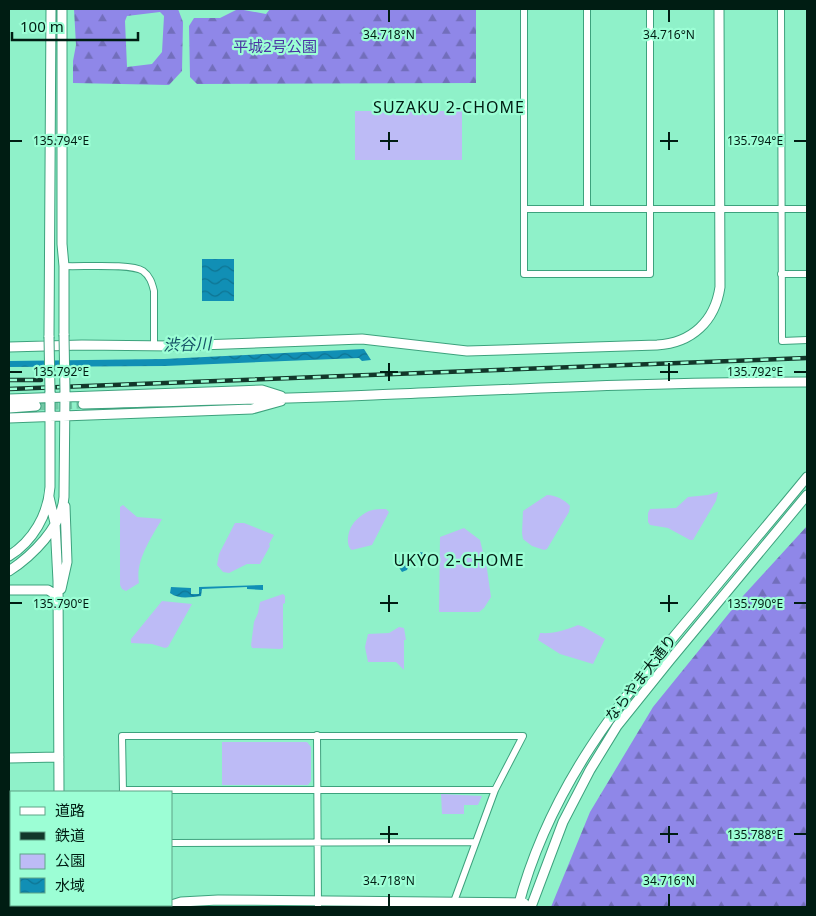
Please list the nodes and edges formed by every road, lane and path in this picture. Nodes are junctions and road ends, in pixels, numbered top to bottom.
1 (52, 9) edge
2 (62, 9) edge
3 (524, 9) edge
4 (587, 9) edge
5 (650, 9) edge
6 (719, 9) edge
7 (781, 9) edge
8 (587, 208) junction
9 (524, 209) junction
10 (650, 209) junction
11 (720, 209) junction
12 (781, 209) junction
13 (807, 209) edge
14 (64, 266) junction
15 (781, 274) junction
16 (807, 274) edge
17 (807, 340) edge
18 (154, 345) junction
19 (9, 347) edge
20 (807, 382) edge
21 (65, 394) junction
22 (50, 395) junction
23 (290, 398) junction
24 (9, 399) edge
25 (83, 404) tunnel mouth
26 (36, 406) tunnel mouth
27 (9, 408) edge
28 (65, 416) junction
29 (9, 418) edge
30 (49, 418) junction
31 (807, 477) edge
32 (807, 495) edge
33 (49, 497) junction
34 (64, 497) junction
35 (56, 523) junction
36 (37, 528) junction
37 (66, 538) junction
38 (9, 556) edge
39 (9, 571) edge
40 (9, 590) edge
41 (58, 602) junction
42 (317, 736) junction
43 (58, 757) junction
44 (9, 758) edge
45 (317, 789) junction
46 (495, 790) junction
47 (59, 791) edge
48 (123, 791) edge
49 (318, 842) junction
50 (475, 842) junction
51 (172, 843) edge
52 (318, 904) edge
53 (453, 904) edge
54 (519, 904) edge
55 (172, 905) edge
56 (531, 906) edge

1 - 22 street, bridge
2 - 14 street
3 - 9 street
4 - 8 street
5 - 10 street
6 - 11 street
7 - 12 street
8 - 9 street
8 - 10 street
9 - 10 street
10 - 11 street
11 - 12 street
11 - 18 street
12 - 13 street
12 - 15 street
14 - 18 street
14 - 21 street, bridge
15 - 16 street
15 - 17 street
18 - 19 street
20 - 23 street
21 - 22 street
21 - 23 street
21 - 28 street
22 - 24 street
22 - 30 street
23 - 25 street
23 - 28 street
26 - 27 street
28 - 30 street
28 - 34 street
29 - 30 street
30 - 33 street
31 - 54 street, ならやま大通り
32 - 56 street, ならやま大通り
33 - 35 street
33 - 36 street
34 - 35 street
34 - 37 street
35 - 36 street
35 - 37 street
35 - 39 street
35 - 41 street
36 - 38 street
37 - 41 street
40 - 41 street
41 - 43 street
42 - 45 street
42 - 46 street
42 - 48 street
43 - 44 street
43 - 47 street
45 - 46 street
45 - 48 street
45 - 49 street
46 - 50 street
49 - 50 street
49 - 51 street
49 - 52 street
50 - 53 street
52 - 53 street
52 - 55 street
53 - 54 street
54 - 56 street

